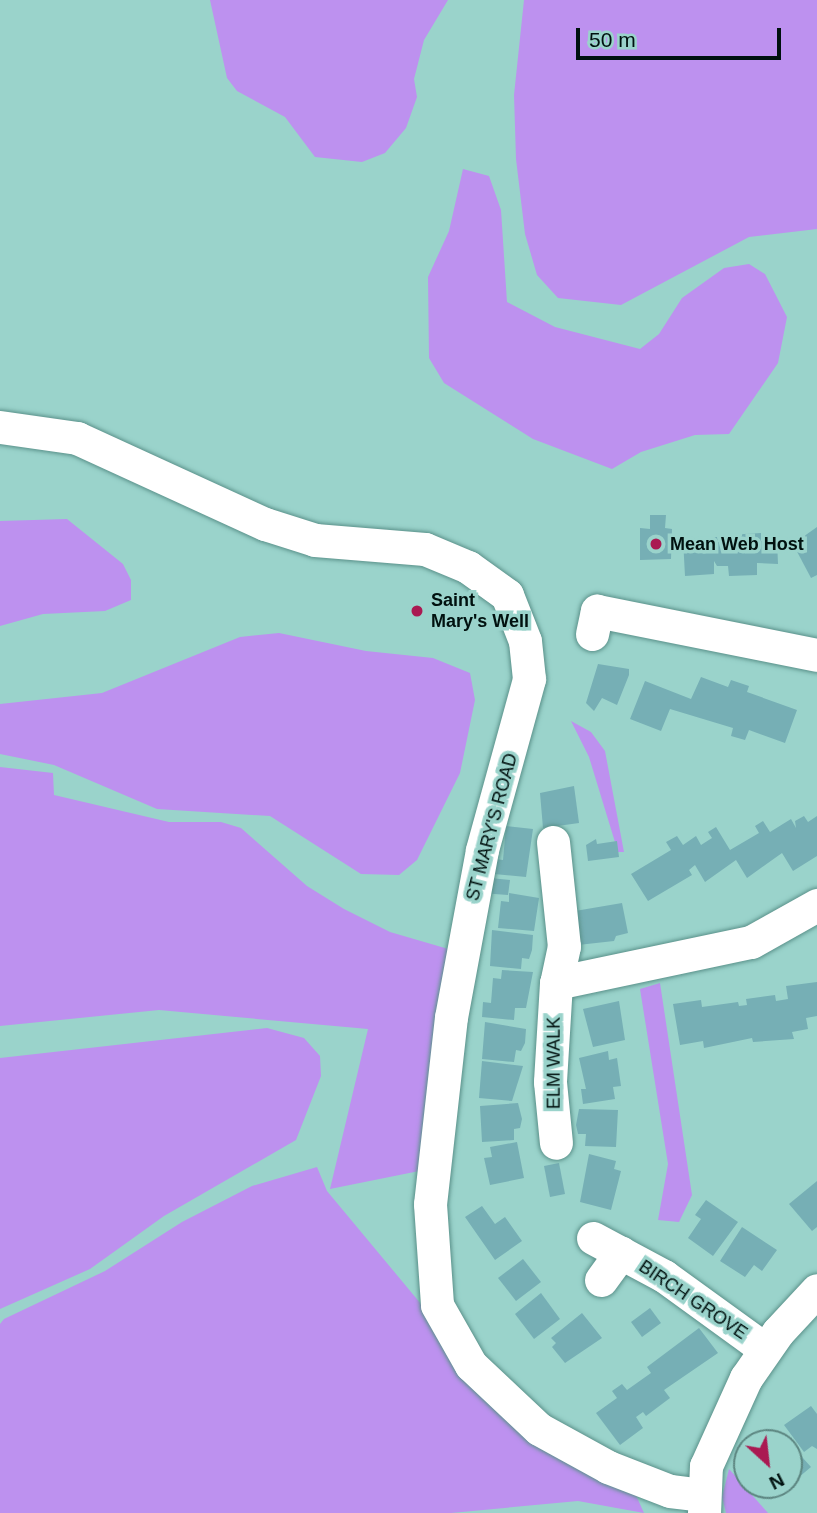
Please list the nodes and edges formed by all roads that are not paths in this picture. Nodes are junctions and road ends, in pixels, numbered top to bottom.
1 (0, 427) edge
2 (592, 634) dead end
3 (817, 655) edge
4 (553, 842) dead end
5 (817, 905) edge
6 (556, 983) junction
7 (556, 1143) dead end
8 (601, 1280) dead end
9 (817, 1290) edge
10 (765, 1349) junction
11 (703, 1504) edge

1 - 11 street, ST MARY'S ROAD
2 - 3 street
4 - 6 street, ELM WALK
5 - 6 street
6 - 7 street, ELM WALK
8 - 10 street, BIRCH GROVE
9 - 10 street
10 - 11 street

